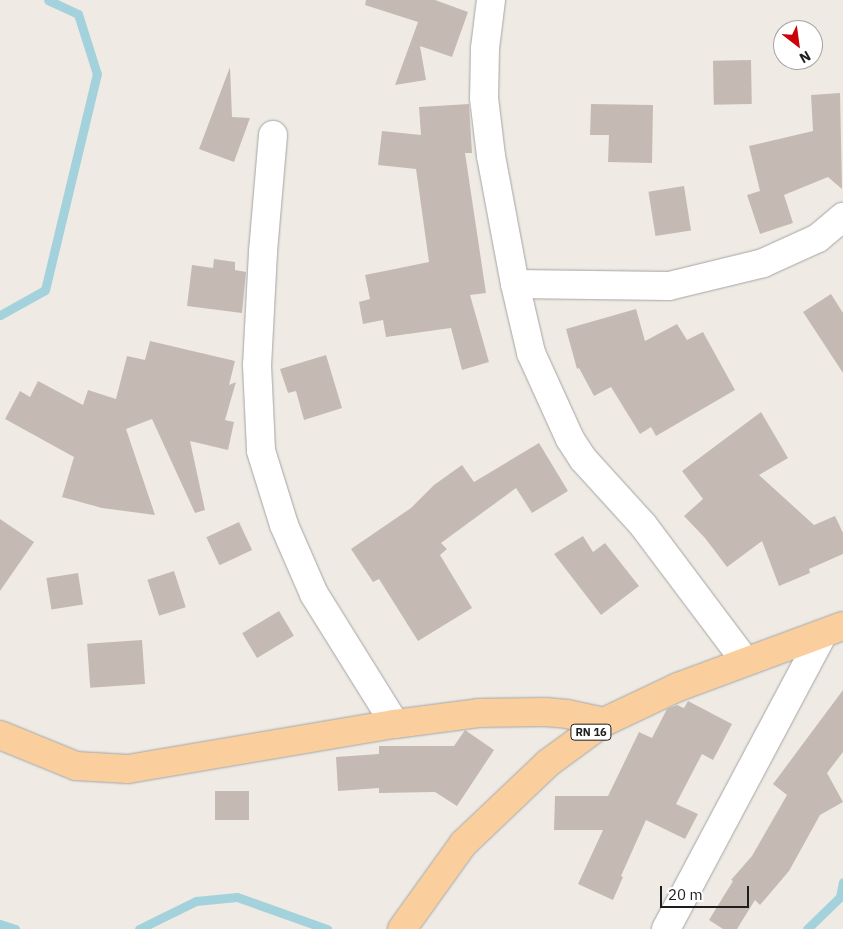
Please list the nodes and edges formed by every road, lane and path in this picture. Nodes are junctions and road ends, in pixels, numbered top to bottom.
1 (492, 0) edge
2 (273, 135) dead end
3 (843, 217) edge
4 (515, 284) junction
5 (833, 631) edge
6 (746, 661) junction
7 (604, 722) junction
8 (396, 724) junction
9 (0, 735) edge
10 (402, 929) edge
11 (666, 929) edge

1 - 4 street
2 - 8 street
3 - 4 street
4 - 6 street
5 - 6 main road, RN 16 / RN 16
5 - 11 street
6 - 7 main road, RN 16 / RN 16
7 - 8 main road
7 - 10 main road, RN 16 / RN 16
8 - 9 main road

